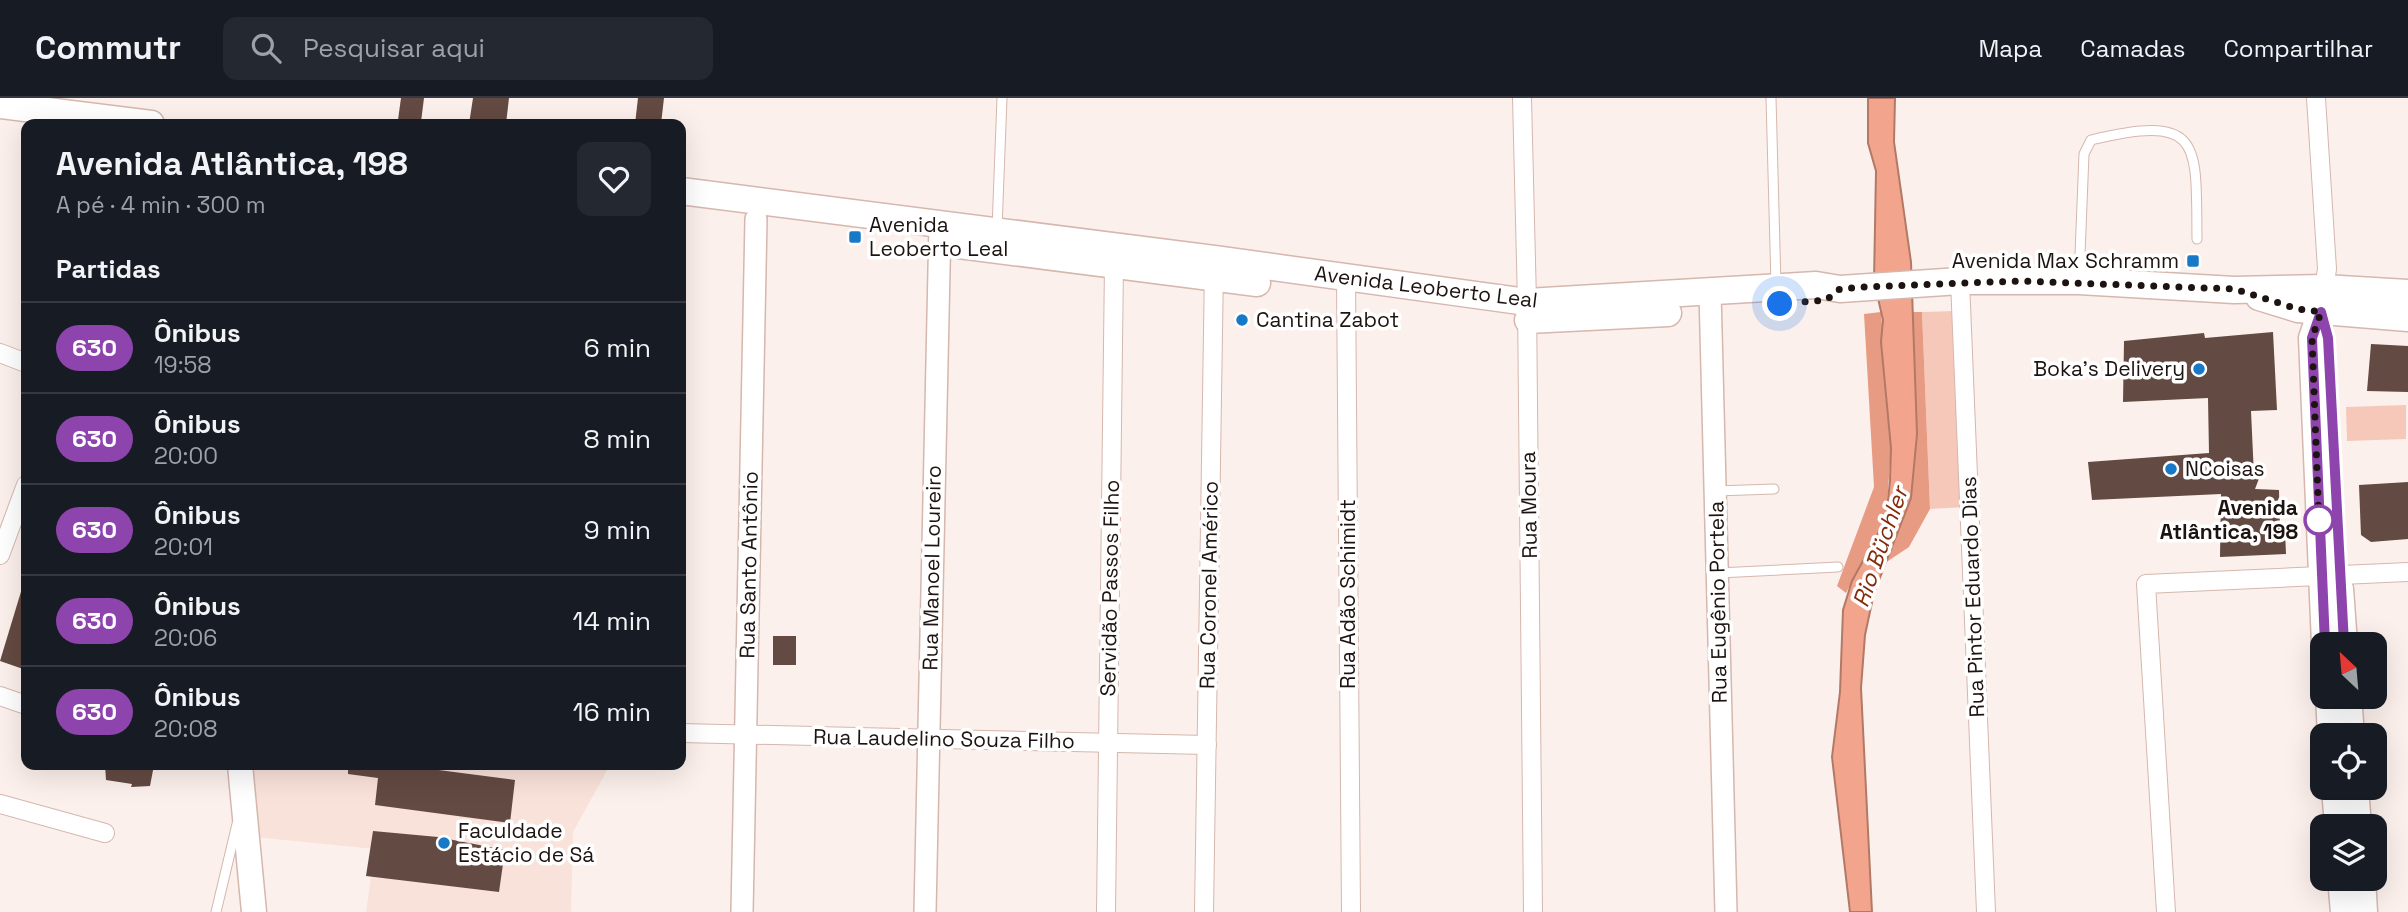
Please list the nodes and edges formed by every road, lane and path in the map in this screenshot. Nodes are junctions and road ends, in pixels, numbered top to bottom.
1 (1002, 98) edge
2 (1522, 98) edge
3 (1771, 98) edge
4 (2316, 98) edge
5 (0, 105) edge
6 (111, 119) edge
7 (0, 123) edge
8 (21, 125) edge
9 (686, 192) edge
10 (686, 210) edge
11 (756, 219) junction
12 (997, 231) junction
13 (939, 233) junction
14 (2197, 239) dead end
15 (1114, 264) junction
16 (1214, 268) junction
17 (1960, 281) junction
18 (2079, 281) junction
19 (1346, 286) junction
20 (1776, 287) junction
21 (1851, 288) junction
22 (2408, 293) edge
23 (2322, 300) junction
24 (1711, 301) junction
25 (1527, 311) junction
26 (2408, 318) edge
27 (0, 353) edge
28 (21, 361) edge
29 (1774, 489) dead end
30 (1716, 491) junction
31 (21, 498) edge
32 (0, 555) edge
33 (1838, 567) dead end
34 (2408, 572) edge
35 (1718, 573) junction
36 (2330, 575) junction
37 (2326, 632) edge
38 (2342, 632) edge
39 (0, 696) edge
40 (21, 703) edge
41 (686, 733) edge
42 (746, 734) junction
43 (929, 738) junction
44 (1108, 743) junction
45 (1207, 745) junction
46 (240, 770) edge
47 (0, 804) edge
48 (242, 805) junction
49 (106, 833) dead end
50 (2342, 891) edge
51 (2363, 891) edge
52 (216, 912) edge
53 (254, 912) edge
54 (742, 912) edge
55 (925, 912) edge
56 (1106, 912) edge
57 (1204, 912) edge
58 (1351, 912) edge
59 (1533, 912) edge
60 (1726, 912) edge
61 (1986, 912) edge
62 (2166, 912) edge
63 (2343, 912) edge
64 (2364, 912) edge

1 - 12 lane
2 - 25 street, Rua Moura
3 - 20 lane
4 - 23 street
5 - 6 main road
7 - 8 main road
9 - 13 main road, Avenida Leoberto Leal
10 - 11 main road, Avenida Leoberto Leal
11 - 13 main road, Avenida Leoberto Leal
11 - 42 street, Rua Santo Antônio
12 - 13 main road, Avenida Leoberto Leal
12 - 16 main road, Avenida Leoberto Leal
13 - 15 main road, Avenida Leoberto Leal
13 - 43 street, Rua Manoel Loureiro
14 - 18 lane
15 - 16 main road, Avenida Leoberto Leal
15 - 44 street, Servidão Passos Filho
16 - 19 main road, Avenida Leoberto Leal
16 - 45 street, Rua Coronel Américo
17 - 18 main road
17 - 21 main road
17 - 61 street, Rua Pintor Eduardo Dias
18 - 23 main road
19 - 25 main road, Avenida Leoberto Leal
19 - 58 street, Rua Adão Schimidt
20 - 21 main road, Avenida Leoberto Leal
20 - 24 main road, Avenida Leoberto Leal
21 - 24 main road, Avenida Leoberto Leal
22 - 23 main road
23 - 26 main road
23 - 36 main road
24 - 25 main road, Avenida Leoberto Leal
24 - 30 street, Rua Eugênio Portela
25 - 59 street, Rua Moura
27 - 28 street
29 - 30 lane
30 - 35 street, Rua Eugênio Portela
31 - 32 street
33 - 35 lane
34 - 36 street
35 - 60 street, Rua Eugênio Portela
36 - 37 main road
36 - 38 main road
36 - 62 street
39 - 40 street
41 - 42 street, Rua Laudelino Souza Filho
42 - 43 street, Rua Laudelino Souza Filho
42 - 54 street, Rua Santo Antônio
43 - 44 street, Rua Laudelino Souza Filho
43 - 55 street, Rua Manoel Loureiro
44 - 45 street, Rua Laudelino Souza Filho
44 - 56 street, Servidão Passos Filho
45 - 57 street, Rua Coronel Américo
46 - 48 main road
47 - 49 street
48 - 52 lane
48 - 53 main road
50 - 63 main road
51 - 64 main road

